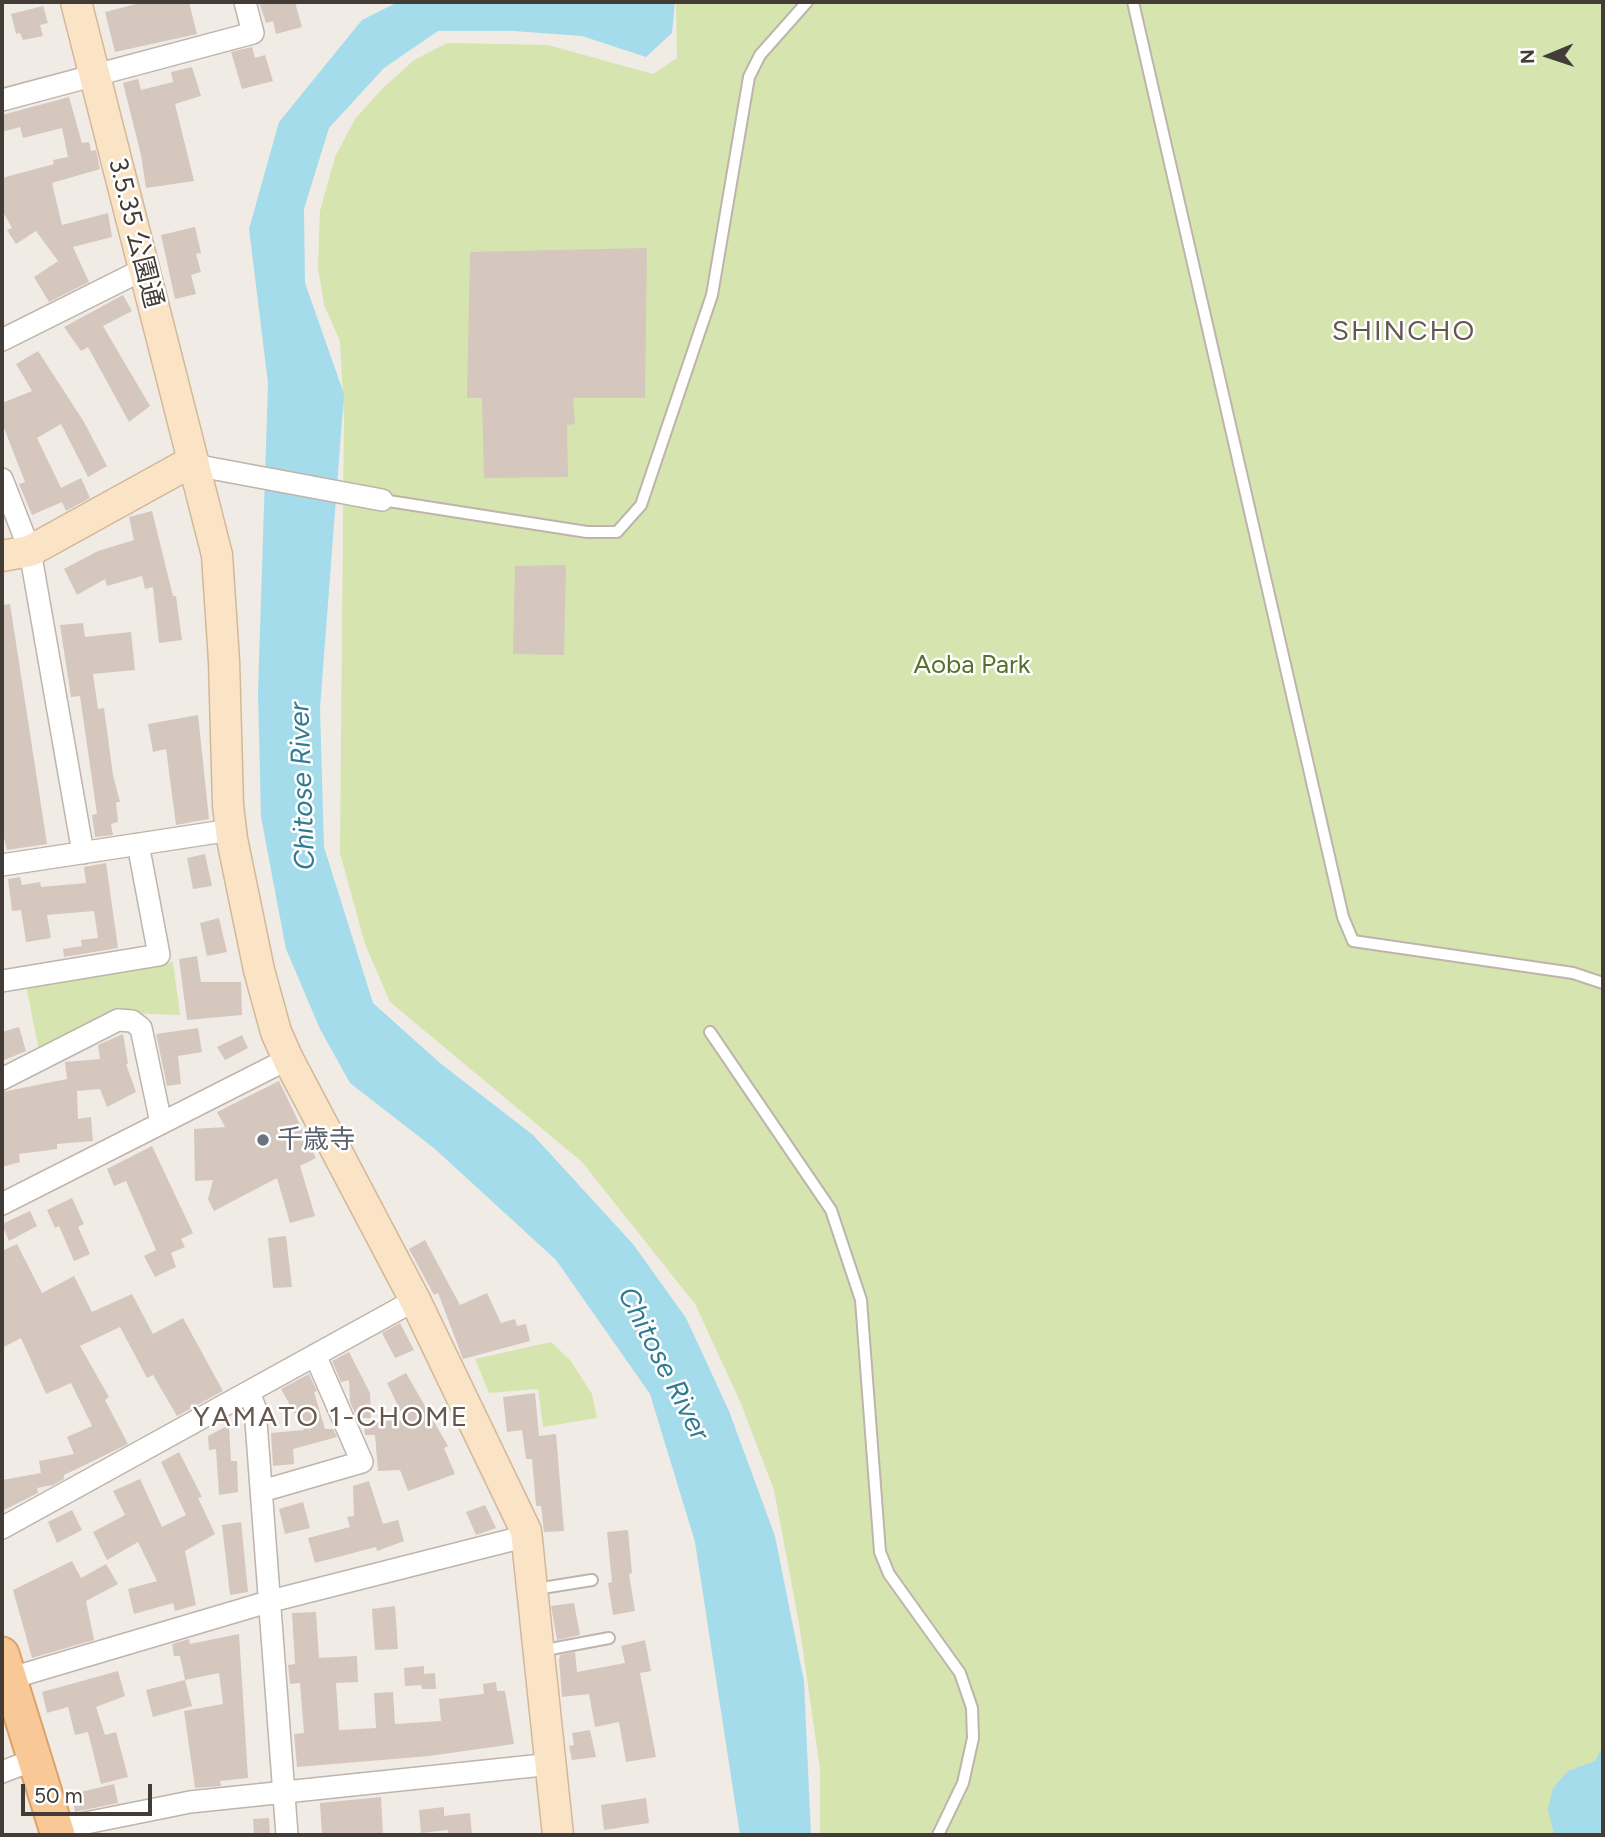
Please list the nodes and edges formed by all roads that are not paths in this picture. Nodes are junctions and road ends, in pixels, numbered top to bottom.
1 (76, 2) edge
2 (245, 2) edge
3 (807, 2) edge
4 (1133, 2) edge
5 (96, 74) junction
6 (2, 100) edge
7 (144, 268) junction
8 (2, 340) edge
9 (194, 464) junction
10 (2, 480) edge
11 (382, 500) joint
12 (16, 553) edge
13 (231, 830) junction
14 (138, 844) junction
15 (83, 853) junction
16 (2, 865) edge
17 (2, 981) edge
18 (1603, 983) edge
19 (710, 1032) dead end
20 (288, 1059) junction
21 (2, 1079) edge
22 (162, 1123) junction
23 (2, 1204) edge
24 (415, 1300) junction
25 (315, 1355) junction
26 (249, 1392) junction
27 (262, 1491) junction
28 (2, 1528) edge
29 (527, 1536) junction
30 (592, 1580) dead end
31 (533, 1590) junction
32 (271, 1601) junction
33 (609, 1638) dead end
34 (540, 1651) junction
35 (5, 1667) edge
36 (33, 1760) junction
37 (552, 1764) junction
38 (2, 1772) edge
39 (286, 1790) junction
40 (57, 1832) edge
41 (287, 1835) edge
42 (558, 1835) edge
43 (939, 1835) edge

1 - 5 street, 3.5.35 公園通
2 - 5 street
3 - 11 lane
4 - 18 lane
5 - 6 street
5 - 7 street, 3.5.35 公園通
7 - 8 street
7 - 9 street, 3.5.35 公園通
9 - 11 street
9 - 12 street
9 - 13 street, 3.5.35 公園通
10 - 12 street
12 - 15 street
13 - 14 street
13 - 20 street, 3.5.35 公園通
14 - 15 street
14 - 17 street
15 - 16 street
19 - 43 lane
20 - 22 street
20 - 24 street, 3.5.35 公園通
21 - 22 street
22 - 23 street
24 - 25 street
24 - 29 street, 3.5.35 公園通
25 - 26 street
25 - 27 street
26 - 27 street
26 - 28 street
27 - 32 street
29 - 31 street, 3.5.35 公園通
29 - 32 street
30 - 31 lane
31 - 34 street, 3.5.35 公園通
32 - 35 street
32 - 39 street
33 - 34 lane
34 - 37 street, 3.5.35 公園通
35 - 36 main road
36 - 38 street
36 - 40 main road
37 - 39 street
37 - 42 street, 3.5.35 公園通
39 - 40 street
39 - 41 street

